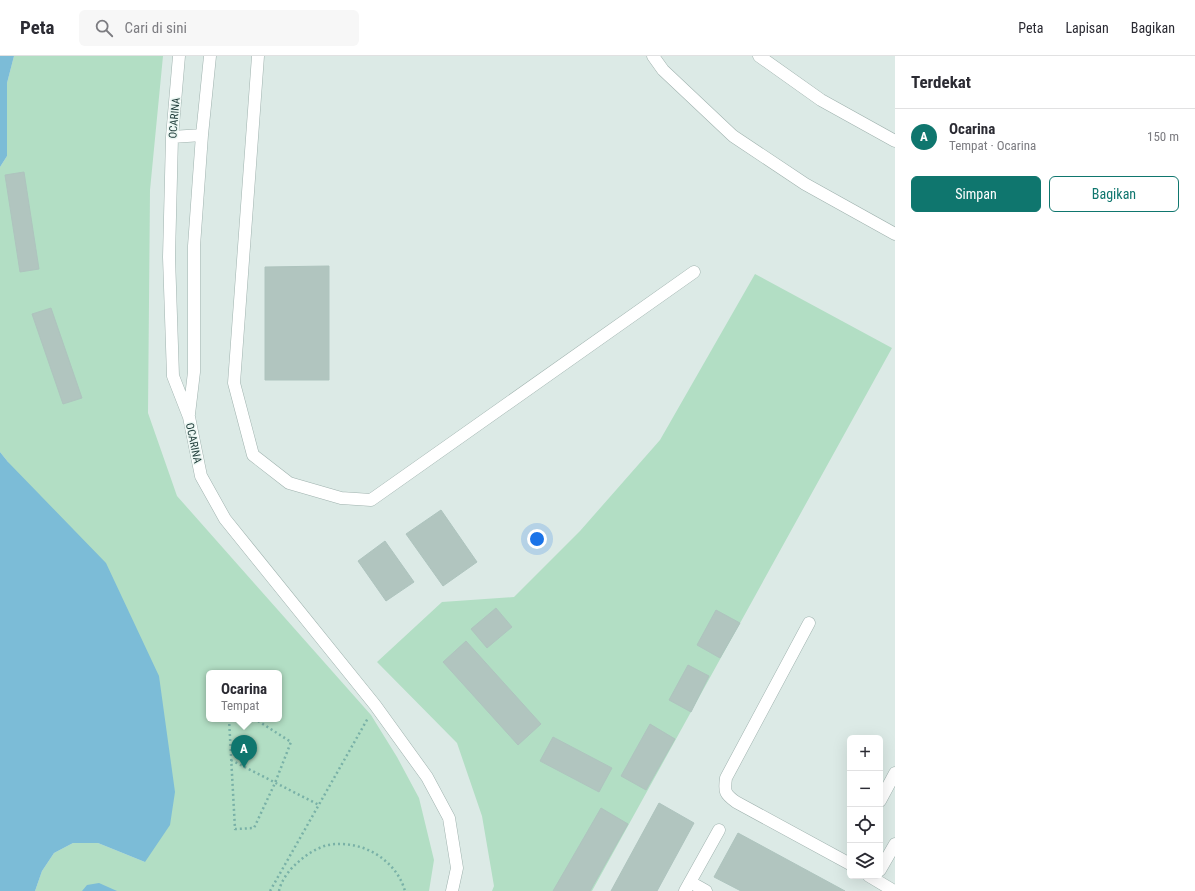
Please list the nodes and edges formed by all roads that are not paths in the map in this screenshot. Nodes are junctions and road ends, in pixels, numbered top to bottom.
1 (179, 56) edge
2 (210, 56) edge
3 (258, 56) edge
4 (653, 56) edge
5 (759, 56) edge
6 (202, 135) junction
7 (172, 137) junction
8 (895, 141) edge
9 (895, 234) edge
10 (694, 272) dead end
11 (189, 417) junction
12 (809, 623) dead end
13 (895, 774) edge
14 (883, 795) edge
15 (719, 830) dead end
16 (895, 844) edge
17 (847, 859) edge
18 (883, 863) edge
19 (880, 879) edge
20 (688, 886) edge
21 (452, 891) edge
22 (706, 891) edge
23 (894, 891) edge

1 - 7 street, OCARINA
2 - 6 street, OCARINA
3 - 10 street
4 - 9 street
5 - 8 street
6 - 7 street
6 - 11 street, OCARINA
7 - 11 street, OCARINA
11 - 21 street, OCARINA
12 - 17 street
13 - 14 street
15 - 20 street
16 - 18 street
19 - 23 street
20 - 22 street

